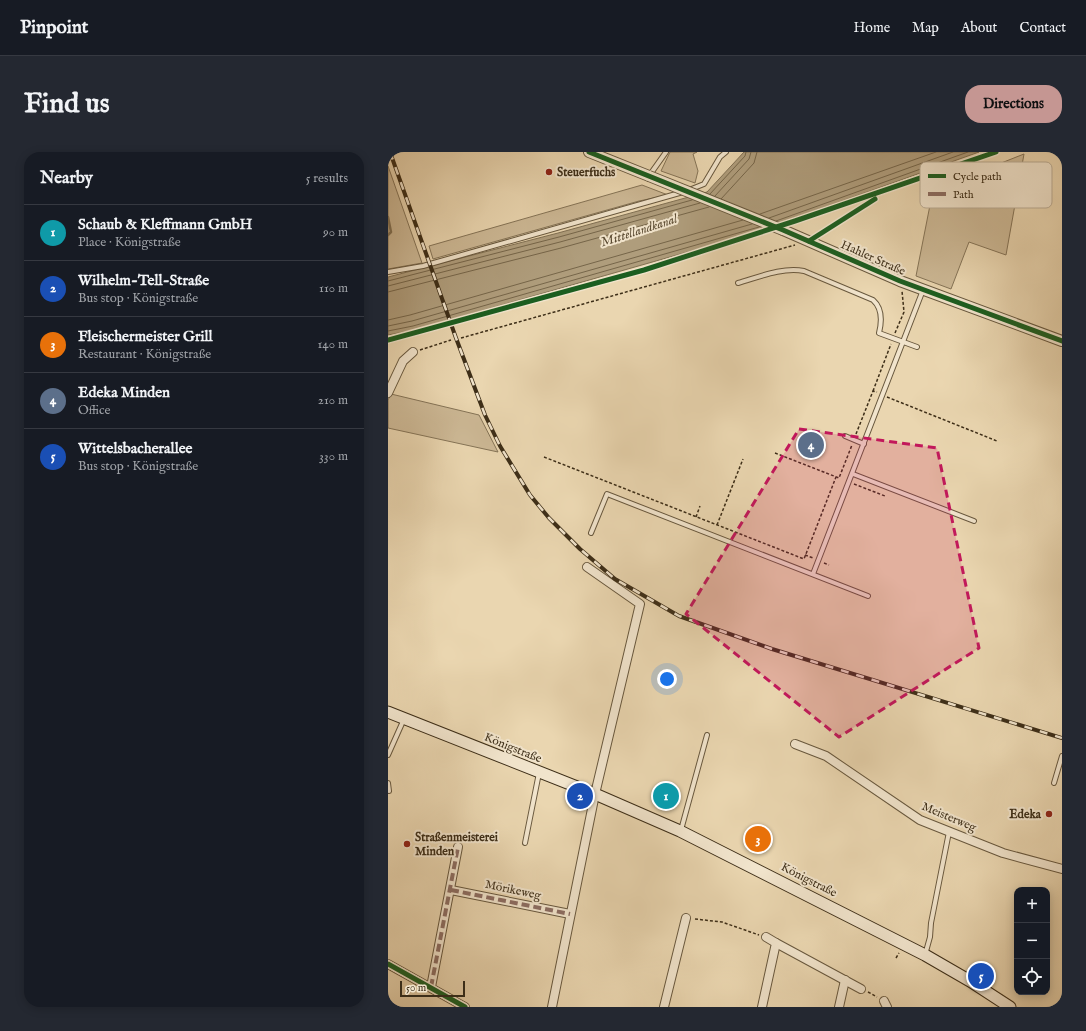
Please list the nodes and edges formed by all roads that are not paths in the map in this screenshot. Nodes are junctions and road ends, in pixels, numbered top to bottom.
1 (589, 152) edge
2 (666, 152) edge
3 (726, 152) edge
4 (649, 176) junction
5 (388, 272) edge
6 (738, 283) dead end
7 (923, 290) junction
8 (1062, 341) edge
9 (903, 342) junction
10 (917, 347) dead end
11 (413, 352) road end
12 (388, 393) edge
13 (845, 436) dead end
14 (864, 444) junction
15 (853, 474) junction
16 (974, 521) dead end
17 (591, 533) dead end
18 (586, 567) dead end
19 (813, 574) junction
20 (868, 596) dead end
21 (388, 712) edge
22 (404, 719) junction
23 (707, 735) dead end
24 (795, 744) dead end
25 (388, 755) edge
26 (1062, 756) edge
27 (539, 772) junction
28 (388, 783) edge
29 (1054, 783) dead end
30 (389, 791) edge
31 (595, 794) junction
32 (680, 831) junction
33 (949, 831) junction
34 (525, 843) dead end
35 (458, 847) dead end
36 (1062, 869) edge
37 (451, 890) junction
38 (570, 914) junction
39 (686, 918) road end
40 (766, 937) road end
41 (776, 943) junction
42 (925, 955) junction
43 (388, 964) edge
44 (845, 980) junction
45 (431, 988) junction
46 (861, 989) road end
47 (455, 1004) edge
48 (466, 1007) edge
49 (552, 1007) edge
50 (664, 1007) edge
51 (762, 1007) edge
52 (838, 1007) edge
53 (1010, 1007) edge

1 - 4 street, Hahler Straße
2 - 4 lane
3 - 5 lane
4 - 7 street, Hahler Straße, bridge
6 - 9 lane
7 - 8 street, Hahler Straße
7 - 9 lane
9 - 10 lane
9 - 14 lane
11 - 12 street
13 - 14 lane
14 - 15 lane
15 - 16 lane
15 - 19 lane
17 - 19 lane
18 - 31 street
19 - 20 lane
21 - 22 main road, Königstraße
22 - 25 lane
22 - 27 main road, Königstraße
23 - 32 lane
24 - 33 street, Meisterweg
26 - 29 lane
27 - 31 main road, Königstraße
27 - 34 lane
28 - 30 lane
31 - 32 main road, Königstraße
31 - 38 street
32 - 42 main road, Königstraße
33 - 36 street, Meisterweg
33 - 42 lane
35 - 37 street
37 - 38 street, Mörikeweg
37 - 45 street
38 - 49 street
39 - 50 street
40 - 41 street
41 - 44 street
41 - 51 street
42 - 53 main road, Königstraße
43 - 45 street
44 - 46 street
44 - 52 street
45 - 47 street
47 - 48 street

